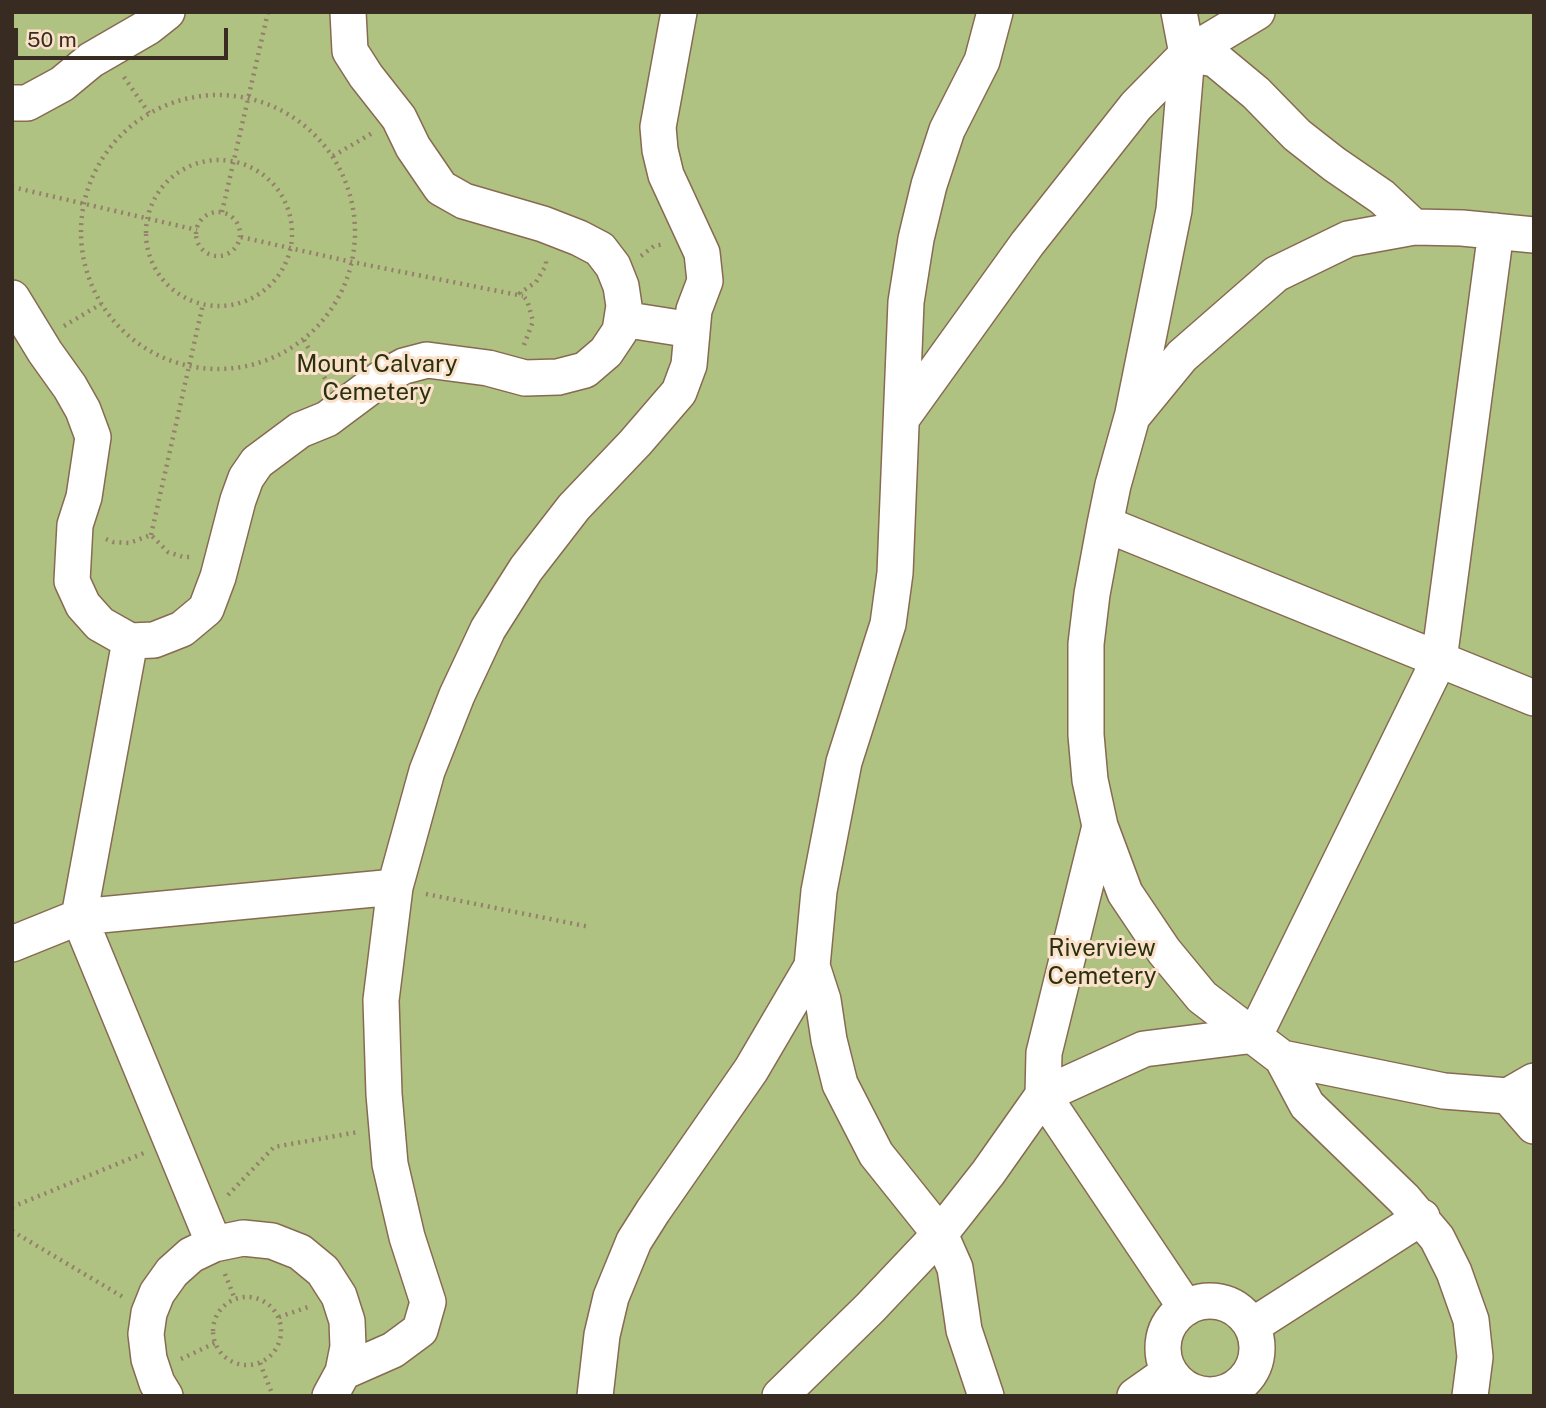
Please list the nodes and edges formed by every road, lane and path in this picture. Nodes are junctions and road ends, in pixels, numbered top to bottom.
1 (167, 12) edge
2 (268, 12) edge
3 (348, 12) edge
4 (679, 12) edge
5 (995, 12) edge
6 (1179, 12) edge
7 (1257, 12) edge
8 (106, 51) junction
9 (1187, 54) junction
10 (249, 99) junction
11 (12, 103) edge
12 (149, 113) junction
13 (399, 118) junction
14 (333, 156) junction
15 (234, 162) junction
16 (12, 187) edge
17 (84, 204) junction
18 (222, 212) junction
19 (148, 219) junction
20 (535, 222) junction
21 (1415, 227) junction
22 (197, 230) junction
23 (1496, 231) junction
24 (1534, 235) edge
25 (241, 237) junction
26 (290, 249) junction
27 (702, 253) junction
28 (352, 262) junction
29 (523, 296) junction
30 (12, 298) edge
31 (621, 302) junction
32 (101, 304) junction
33 (203, 304) junction
34 (692, 330) junction
35 (304, 340) junction
36 (39, 341) junction
37 (189, 367) junction
38 (488, 368) junction
39 (341, 409) junction
40 (1132, 417) junction
41 (901, 418) junction
42 (77, 517) junction
43 (1105, 524) junction
44 (151, 535) junction
45 (225, 547) junction
46 (130, 641) junction
47 (1439, 660) junction
48 (1534, 698) edge
49 (1100, 826) junction
50 (395, 887) junction
51 (79, 916) junction
52 (590, 927) dead end
53 (12, 944) edge
54 (812, 966) junction
55 (1255, 1035) junction
56 (1282, 1058) junction
57 (1521, 1089) edge
58 (1043, 1095) junction
59 (1534, 1126) edge
60 (387, 1127) junction
61 (171, 1142) junction
62 (12, 1207) edge
63 (1422, 1217) junction
64 (12, 1231) edge
65 (208, 1232) junction
66 (940, 1234) junction
67 (1185, 1308) junction
68 (149, 1313) junction
69 (1252, 1326) junction
70 (260, 1363) junction
71 (1169, 1372) junction
72 (336, 1384) edge
73 (1232, 1393) edge
74 (165, 1396) edge
75 (273, 1396) edge
76 (595, 1396) edge
77 (780, 1396) edge
78 (986, 1396) edge
79 (1135, 1396) edge
80 (1470, 1396) edge

1 - 8 lane
2 - 10 path
3 - 13 lane
4 - 27 lane
5 - 41 lane
6 - 9 lane
7 - 9 lane
8 - 11 lane
8 - 12 path
9 - 21 lane
9 - 40 lane
9 - 41 lane
10 - 12 path
10 - 14 path
10 - 15 path
12 - 17 path
13 - 14 path
13 - 20 lane
14 - 28 path
15 - 18 path
15 - 19 path
15 - 26 path
16 - 17 path
17 - 19 path
17 - 32 path
18 - 22 path
18 - 25 path
19 - 22 path
19 - 33 path
20 - 29 path
20 - 31 lane
21 - 23 lane
21 - 40 lane
22 - 25 path
23 - 24 lane
23 - 47 lane
25 - 26 path
26 - 28 path
26 - 33 path
27 - 31 path
27 - 34 lane
28 - 29 path
28 - 35 path
29 - 38 path
30 - 36 lane
31 - 34 lane
31 - 38 lane
32 - 36 path
32 - 37 path
33 - 37 path
34 - 50 lane
35 - 37 path
35 - 39 path
36 - 42 lane
37 - 44 path
38 - 39 lane
39 - 45 lane
40 - 43 lane
41 - 54 lane
42 - 44 path
42 - 46 lane
43 - 47 lane
43 - 49 lane
44 - 45 path
45 - 46 lane
46 - 51 lane
47 - 48 lane
47 - 55 lane
49 - 55 lane
49 - 58 lane
50 - 51 lane
50 - 52 path
50 - 60 lane
51 - 53 lane
51 - 61 lane
54 - 66 lane
54 - 76 lane
55 - 56 lane
55 - 58 lane
56 - 57 lane
56 - 63 lane
57 - 59 lane
58 - 66 lane
58 - 67 lane
60 - 65 path
60 - 72 lane
61 - 62 path
61 - 65 lane
63 - 69 lane
63 - 80 lane
64 - 68 path
65 - 68 lane
65 - 72 lane
66 - 77 lane
66 - 78 lane
67 - 69 lane
67 - 71 lane
68 - 74 lane
69 - 73 lane
70 - 70 path
70 - 75 path
71 - 73 lane
71 - 79 lane

